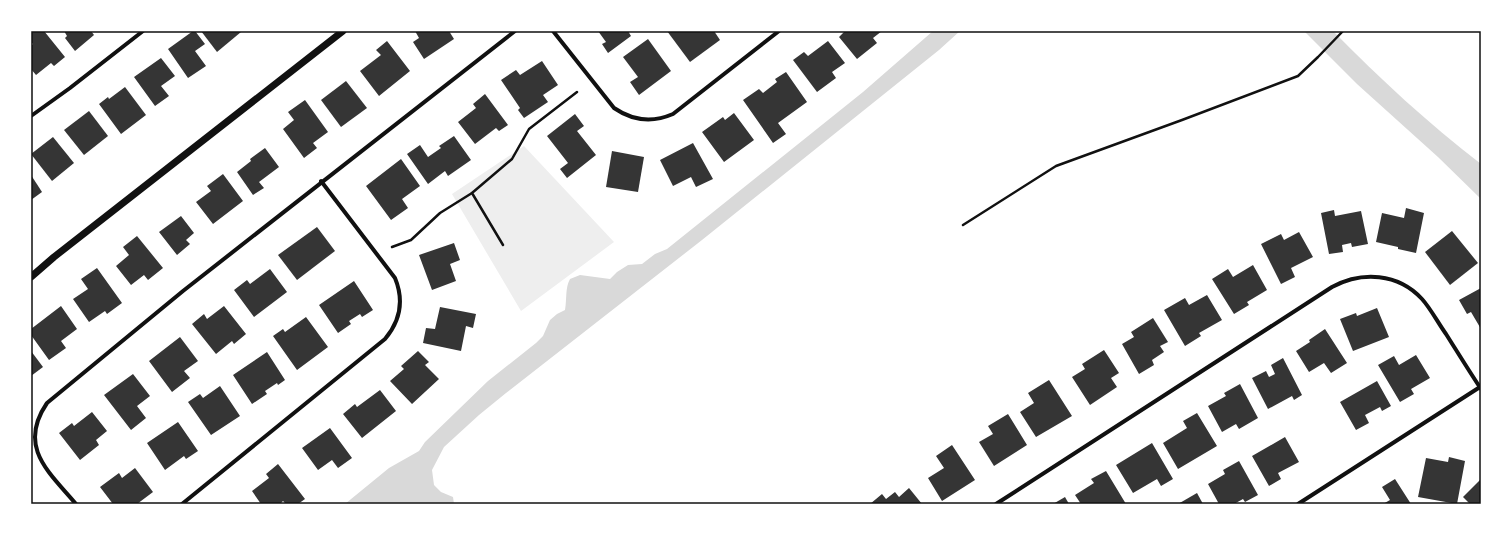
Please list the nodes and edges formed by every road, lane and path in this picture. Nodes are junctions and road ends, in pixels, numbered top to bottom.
1 (134, 31) edge
2 (143, 31) edge
3 (343, 31) edge
4 (515, 31) edge
5 (553, 31) edge
6 (779, 31) edge
7 (1342, 32) edge
8 (137, 36) junction
9 (576, 92) dead end
10 (31, 116) edge
11 (321, 181) junction
12 (472, 193) junction
13 (963, 225) dead end
14 (503, 244) dead end
15 (392, 247) dead end
16 (31, 277) edge
17 (1480, 388) edge
18 (76, 504) edge
19 (182, 504) edge
20 (996, 504) edge
21 (1298, 504) edge

1 - 8 street
2 - 8 street
3 - 16 street
4 - 11 street
5 - 6 street
7 - 13 path
8 - 10 street
9 - 12 path
11 - 18 street
11 - 19 street
12 - 14 path
12 - 15 path
17 - 20 street
17 - 21 street

